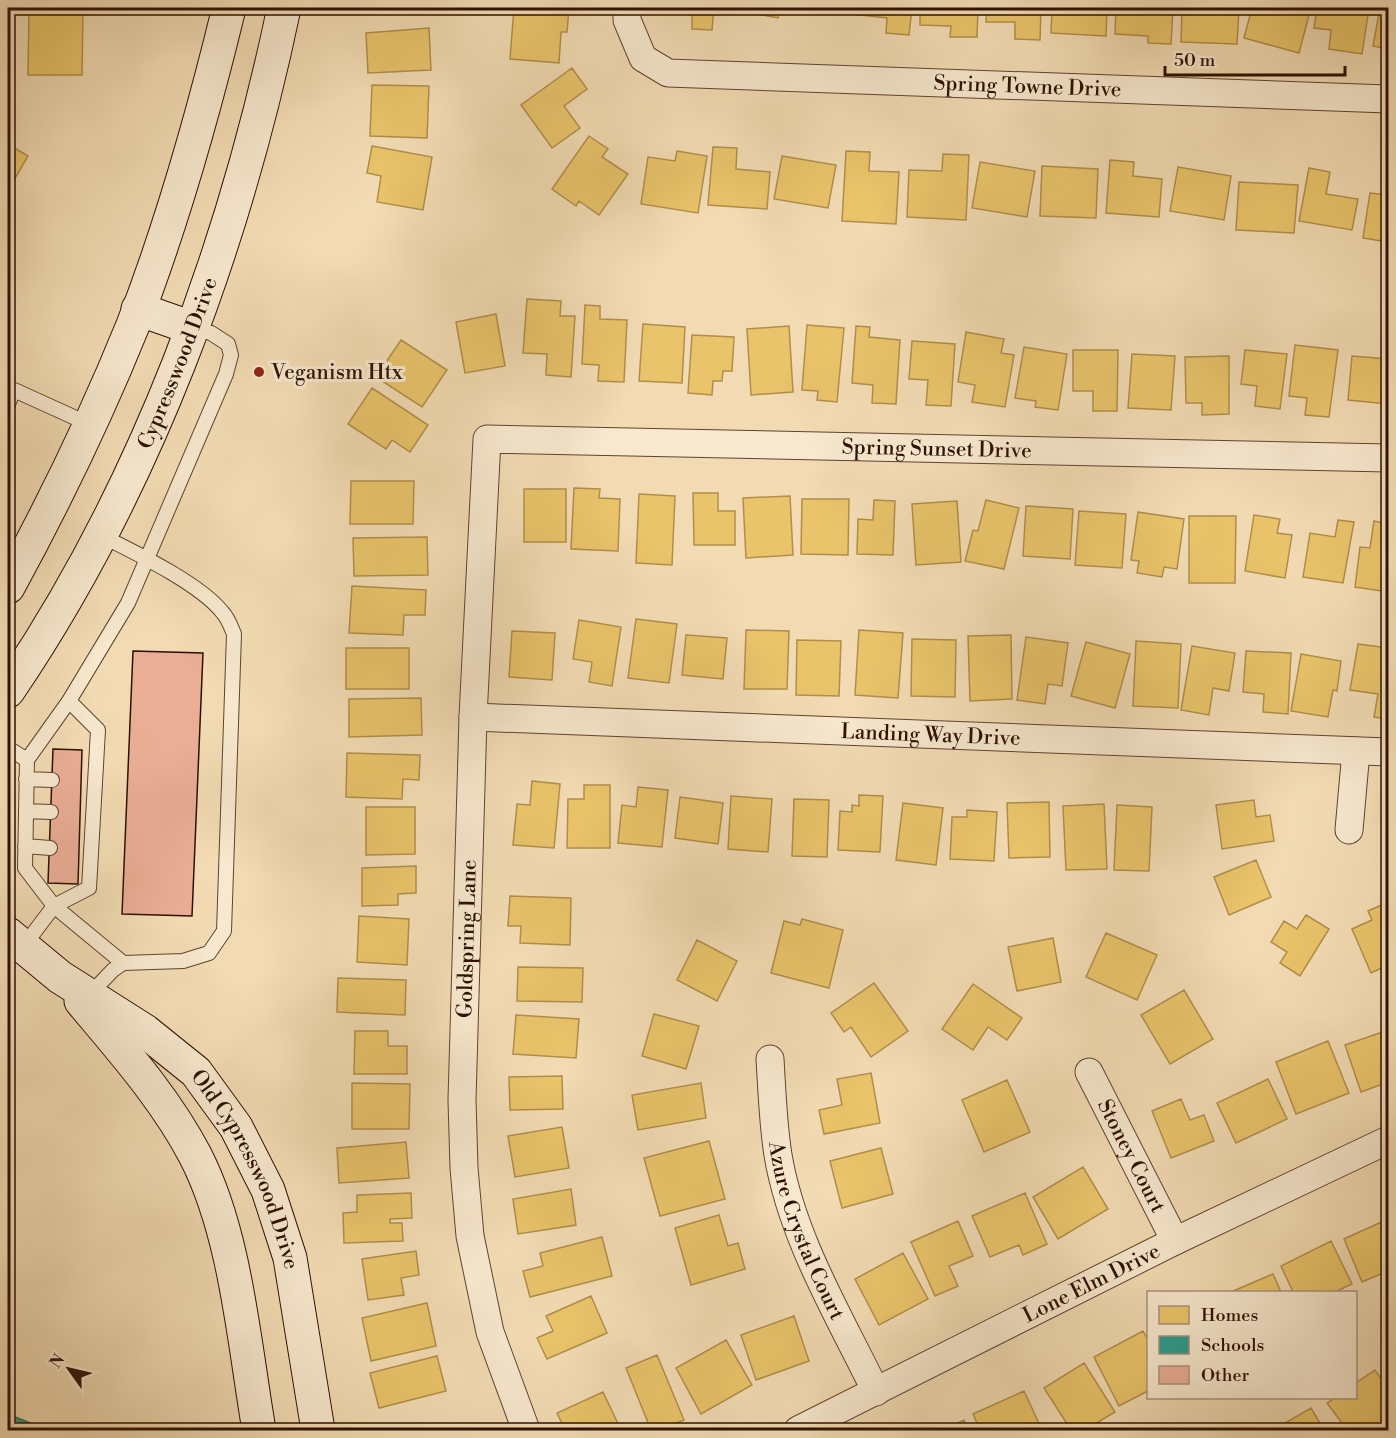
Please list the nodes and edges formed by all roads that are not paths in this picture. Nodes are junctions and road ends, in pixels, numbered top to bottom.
1 (229, 8) edge
2 (284, 8) edge
3 (627, 8) edge
4 (1389, 99) edge
5 (138, 309) junction
6 (192, 328) junction
7 (8, 404) edge
8 (89, 424) junction
9 (487, 439) joint
10 (1389, 458) edge
11 (100, 535) junction
12 (148, 559) junction
13 (11, 572) edge
14 (8, 691) edge
15 (69, 701) junction
16 (473, 717) junction
17 (8, 748) edge
18 (1356, 751) junction
19 (1389, 752) edge
20 (27, 760) junction
21 (26, 779) junction
22 (52, 780) dead end
23 (26, 811) junction
24 (51, 812) dead end
25 (1349, 830) dead end
26 (25, 846) junction
27 (50, 848) dead end
28 (54, 906) junction
29 (15, 940) edge
30 (123, 963) junction
31 (60, 977) junction
32 (89, 996) junction
33 (770, 1059) dead end
34 (1089, 1072) dead end
35 (1389, 1140) edge
36 (1175, 1241) junction
37 (876, 1392) junction
38 (259, 1431) edge
39 (318, 1431) edge
40 (526, 1431) edge
41 (798, 1431) edge

1 - 5 main road
2 - 6 main road, Cypresswood Drive
3 - 4 street, Spring Towne Drive
5 - 6 main road
5 - 8 main road
6 - 11 main road, Cypresswood Drive
6 - 12 lane
7 - 8 lane
8 - 13 main road
9 - 10 street, Spring Sunset Drive
9 - 16 street, Goldspring Lane
11 - 12 lane
11 - 14 main road, Cypresswood Drive
12 - 15 lane
12 - 30 lane
15 - 20 lane
15 - 28 lane
16 - 18 street, Landing Way Drive
16 - 40 street, Goldspring Lane
17 - 20 lane
18 - 19 street, Landing Way Drive
18 - 25 street
20 - 21 lane
21 - 22 lane
21 - 23 lane
23 - 24 lane
23 - 26 lane
26 - 27 lane
26 - 28 lane
28 - 29 lane
28 - 30 lane
29 - 31 main road, Old Cypresswood Drive
30 - 32 lane
31 - 32 main road, Old Cypresswood Drive
31 - 38 main road, Old Cypresswood Drive
32 - 39 main road, Old Cypresswood Drive
33 - 37 street, Azure Crystal Court
34 - 36 street, Stoney Court
35 - 36 street, Lone Elm Drive
36 - 37 street, Lone Elm Drive
37 - 41 street, Lone Elm Drive

